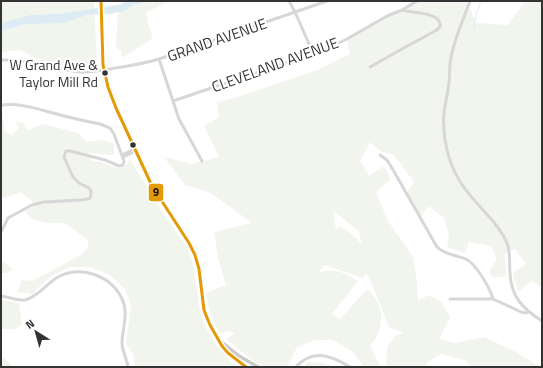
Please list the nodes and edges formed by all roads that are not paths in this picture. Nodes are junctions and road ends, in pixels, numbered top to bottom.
1 (101, 1) edge
2 (289, 1) edge
3 (327, 1) edge
4 (416, 1) edge
5 (470, 1) edge
6 (402, 10) junction
7 (295, 12) junction
8 (313, 53) junction
9 (1, 60) edge
10 (159, 60) junction
11 (370, 67) dead end
12 (104, 70) junction
13 (173, 101) junction
14 (1, 105) edge
15 (135, 150) junction
16 (380, 155) dead end
17 (122, 156) junction
18 (202, 161) dead end
19 (1, 232) edge
20 (1, 296) edge
21 (450, 299) dead end
22 (493, 299) junction
23 (528, 312) junction
24 (542, 321) edge
25 (218, 339) junction
26 (128, 367) edge
27 (246, 367) edge
28 (258, 367) edge
29 (296, 367) edge
30 (350, 367) edge

1 - 12 main road
2 - 7 street
3 - 7 street, GRAND AVENUE
4 - 6 street, CLEVELAND AVENUE
5 - 23 street
6 - 8 street, CLEVELAND AVENUE
6 - 11 street
7 - 8 street
7 - 10 street, GRAND AVENUE
8 - 13 street, CLEVELAND AVENUE
9 - 12 street, GRAND AVENUE
10 - 12 street, GRAND AVENUE
10 - 13 street
12 - 15 main road
13 - 18 street
14 - 17 street
15 - 17 street
15 - 25 main road
16 - 22 street
17 - 19 street
20 - 26 street
21 - 22 street
22 - 23 street
23 - 24 street
25 - 27 main road
25 - 28 main road
29 - 30 street

